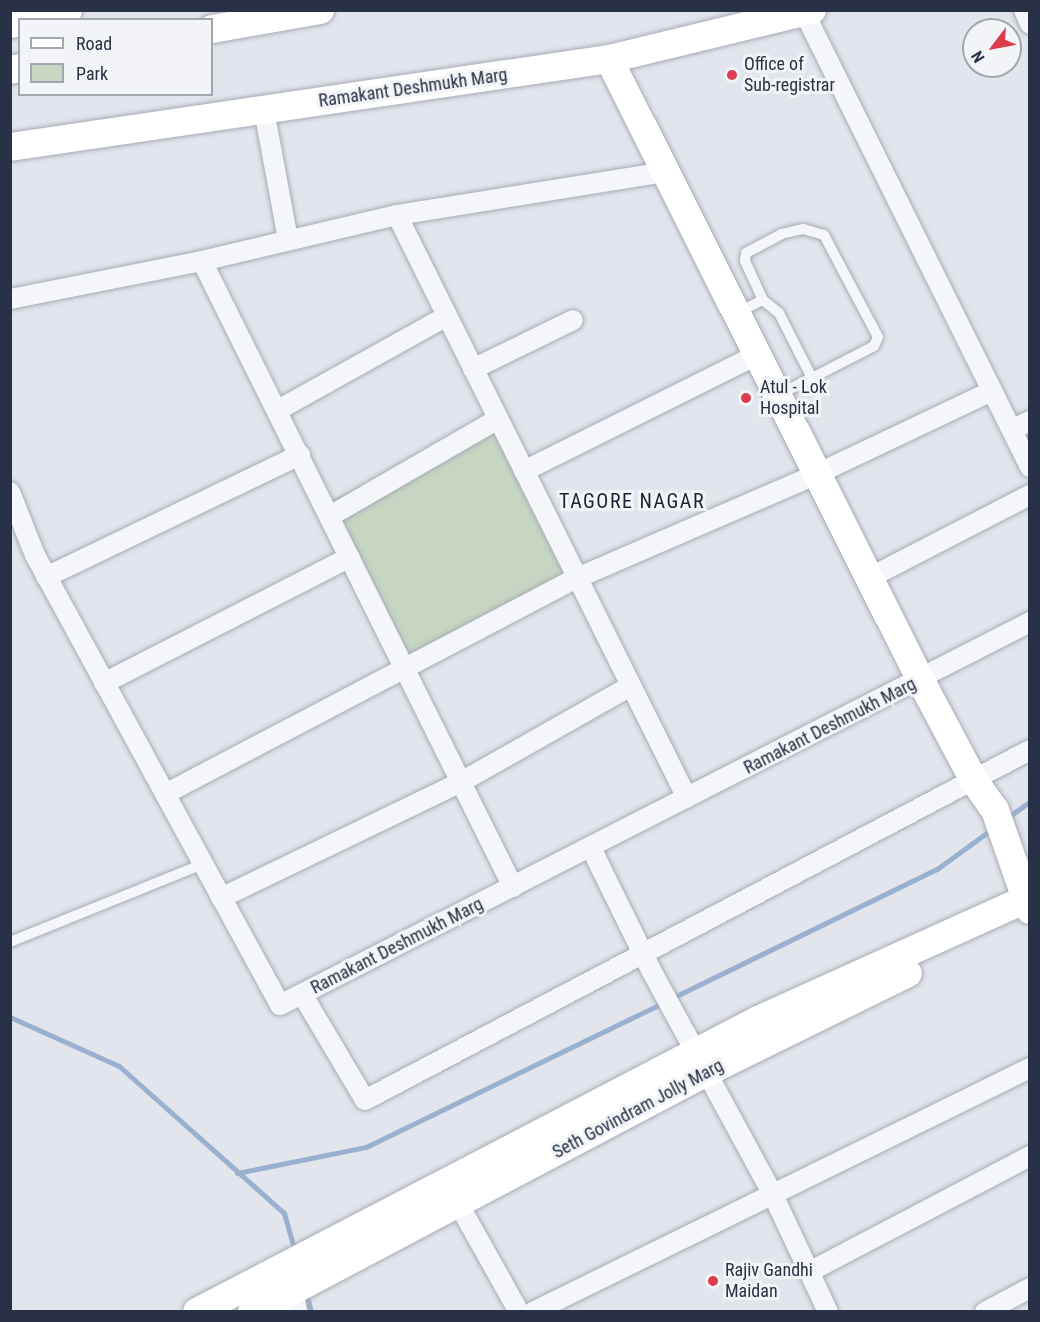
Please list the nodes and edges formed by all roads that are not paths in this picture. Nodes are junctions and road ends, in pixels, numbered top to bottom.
1 (65, 10) edge
2 (320, 10) edge
3 (1024, 10) edge
4 (808, 11) edge
5 (25, 18) edge
6 (1029, 24) edge
7 (213, 29) edge
8 (609, 59) junction
9 (264, 110) junction
10 (10, 147) edge
11 (666, 172) junction
12 (397, 215) junction
13 (288, 239) junction
14 (202, 261) junction
15 (10, 299) edge
16 (763, 300) junction
17 (736, 314) junction
18 (447, 315) junction
19 (573, 320) dead end
20 (757, 355) junction
21 (473, 369) junction
22 (812, 378) junction
23 (992, 391) junction
24 (777, 396) junction
25 (278, 410) junction
26 (498, 419) junction
27 (1021, 426) edge
28 (300, 454) junction
29 (1029, 467) edge
30 (524, 471) junction
31 (817, 474) junction
32 (10, 492) edge
33 (1029, 495) edge
34 (330, 516) junction
35 (350, 557) junction
36 (46, 577) junction
37 (577, 578) junction
38 (869, 578) junction
39 (1029, 622) edge
40 (406, 670) junction
41 (921, 681) junction
42 (104, 683) junction
43 (631, 686) junction
44 (1029, 750) edge
45 (973, 779) junction
46 (461, 782) junction
47 (165, 794) junction
48 (687, 798) junction
49 (591, 848) junction
50 (203, 864) junction
51 (513, 887) junction
52 (221, 898) junction
53 (1028, 906) edge
54 (10, 942) edge
55 (648, 963) junction
56 (302, 994) junction
57 (700, 1062) junction
58 (1029, 1068) edge
59 (1029, 1156) edge
60 (774, 1197) junction
61 (458, 1203) junction
62 (329, 1258) junction
63 (809, 1272) junction
64 (294, 1284) edge
65 (1029, 1288) edge
66 (198, 1311) edge
67 (252, 1311) edge
68 (519, 1311) edge
69 (534, 1311) edge
70 (828, 1311) edge
71 (985, 1311) edge

1 - 5 highway
2 - 7 street
3 - 6 street
4 - 8 street, Ramakant Deshmukh Marg
4 - 23 street
8 - 9 street, Ramakant Deshmukh Marg
8 - 11 street
9 - 10 street, Ramakant Deshmukh Marg
9 - 13 street
11 - 12 street
11 - 17 street
12 - 13 street
12 - 18 street
13 - 14 street
14 - 15 street
14 - 25 street
16 - 17 lane
16 - 22 lane
16 - 22 lane
17 - 20 street
18 - 21 street
18 - 25 street
19 - 21 street
20 - 24 street
20 - 30 street
21 - 26 street
22 - 24 lane
23 - 27 street
23 - 31 street
24 - 31 street
25 - 28 street
26 - 30 street
26 - 34 street
27 - 29 street
28 - 34 street
28 - 36 street
30 - 37 street
31 - 37 street
31 - 38 street
32 - 36 street, Ramakant Deshmukh Marg
33 - 38 street
34 - 35 street
35 - 40 street
35 - 42 street
36 - 42 street, Ramakant Deshmukh Marg
37 - 40 street
37 - 43 street
38 - 41 street
39 - 41 street, Ramakant Deshmukh Marg
40 - 46 street
40 - 47 street
41 - 45 street
41 - 48 street, Ramakant Deshmukh Marg
42 - 47 street, Ramakant Deshmukh Marg
43 - 46 street
43 - 48 street
44 - 45 street
45 - 53 street
45 - 55 street
46 - 51 street
46 - 52 street
47 - 50 street, Ramakant Deshmukh Marg
48 - 49 street, Ramakant Deshmukh Marg
49 - 51 street, Ramakant Deshmukh Marg
49 - 55 street
50 - 52 street, Ramakant Deshmukh Marg
50 - 54 lane
51 - 56 street, Ramakant Deshmukh Marg
52 - 56 street, Ramakant Deshmukh Marg
53 - 57 street, Seth Govindram Jolly Marg
55 - 56 street
55 - 57 street
57 - 60 street
57 - 61 street, Seth Govindram Jolly Marg
57 - 62 street
58 - 60 street
59 - 63 street
60 - 63 street
60 - 69 street
61 - 62 street, Seth Govindram Jolly Marg
61 - 68 street
62 - 64 street, Seth Govindram Jolly Marg
63 - 70 street
64 - 66 street
64 - 67 street, Seth Govindram Jolly Marg
65 - 71 street

